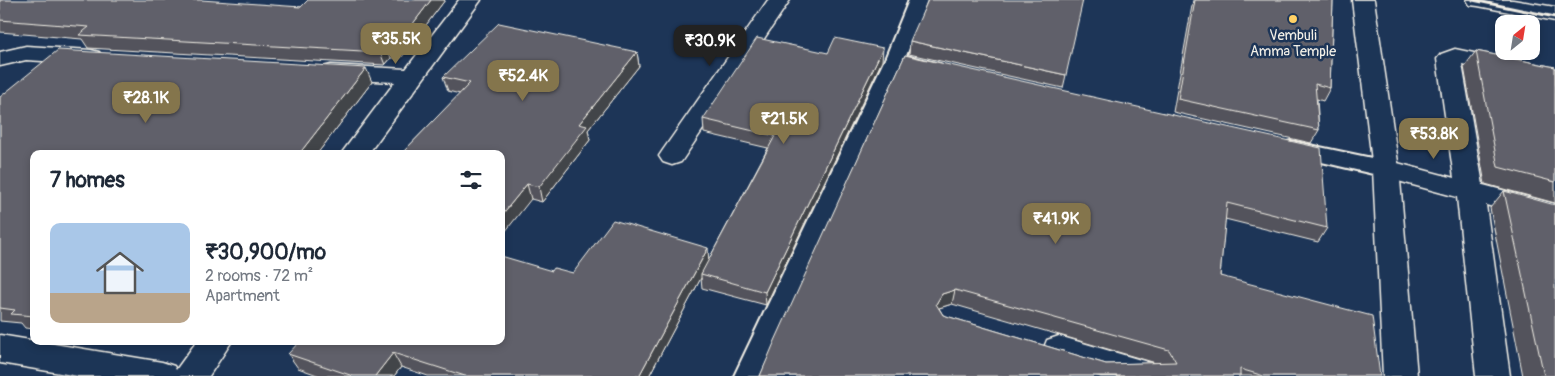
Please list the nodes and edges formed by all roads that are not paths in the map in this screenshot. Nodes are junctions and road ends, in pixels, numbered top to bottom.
1 (470, 0) edge
2 (779, 0) edge
3 (918, 0) edge
4 (1363, 0) edge
5 (1478, 0) edge
6 (1555, 14) edge
7 (115, 58) edge
8 (0, 59) edge
9 (895, 59) junction
10 (313, 70) edge
11 (953, 72) edge
12 (412, 76) junction
13 (1555, 77) edge
14 (1273, 144) edge
15 (357, 150) edge
16 (672, 156) dead end
17 (1386, 169) junction
18 (1470, 192) junction
19 (1555, 214) edge
20 (1027, 341) edge
21 (213, 345) edge
22 (0, 349) edge
23 (162, 376) edge
24 (190, 376) edge
25 (749, 376) edge
26 (1149, 376) edge
27 (1400, 376) edge
28 (1493, 376) edge

1 - 12 street
2 - 16 street
3 - 9 lane
4 - 17 street
5 - 6 street
7 - 8 street
9 - 11 lane
9 - 25 lane
10 - 12 street
12 - 15 street
13 - 18 street
14 - 17 lane
17 - 18 street
17 - 27 street
18 - 19 street
18 - 28 street
20 - 26 street
21 - 24 street
22 - 23 street

